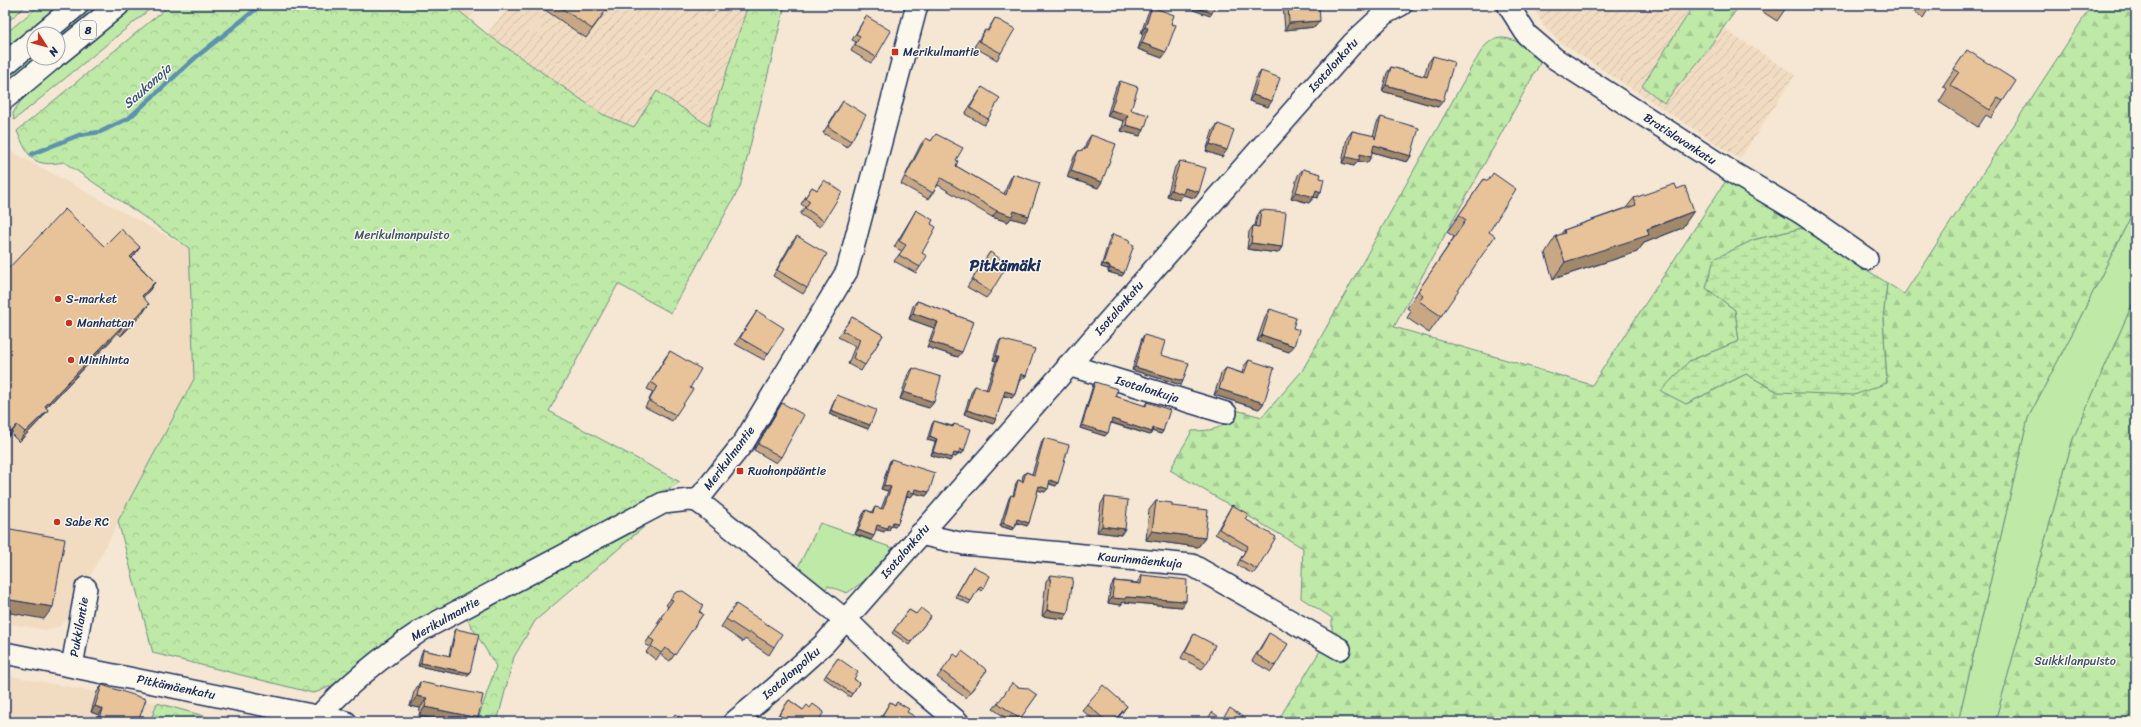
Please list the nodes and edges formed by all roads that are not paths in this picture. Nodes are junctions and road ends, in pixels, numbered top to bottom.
1 (77, 5) edge
2 (118, 5) edge
3 (917, 5) edge
4 (1400, 5) edge
5 (1508, 5) edge
6 (52, 26) edge
7 (26, 47) edge
8 (66, 47) edge
9 (5, 64) edge
10 (43, 66) edge
11 (5, 98) edge
12 (1867, 259) dead end
13 (1068, 365) junction
14 (1226, 414) dead end
15 (697, 501) junction
16 (920, 534) junction
17 (86, 588) dead end
18 (845, 620) junction
19 (1340, 649) dead end
20 (5, 653) edge
21 (72, 666) junction
22 (317, 719) edge
23 (346, 722) edge
24 (734, 722) edge
25 (958, 722) edge

1 - 6 highway, 8
2 - 8 highway, 8
3 - 15 street, Merikulmantie
4 - 13 street, Isotalonkatu
5 - 12 street, Bratislavankatu
7 - 9 highway
10 - 11 highway
13 - 14 street, Isotalonkuja
13 - 16 street, Isotalonkatu
15 - 18 street
15 - 22 street, Merikulmantie
16 - 18 street, Isotalonkatu
16 - 19 street, Kaurinmäenkuja
17 - 21 street, Pukkilantie
18 - 24 street, Isotalonpolku
18 - 25 street
20 - 21 street, Pitkämäenkatu
21 - 22 street, Pitkämäenkatu
22 - 23 street, Pitkämäenkatu

